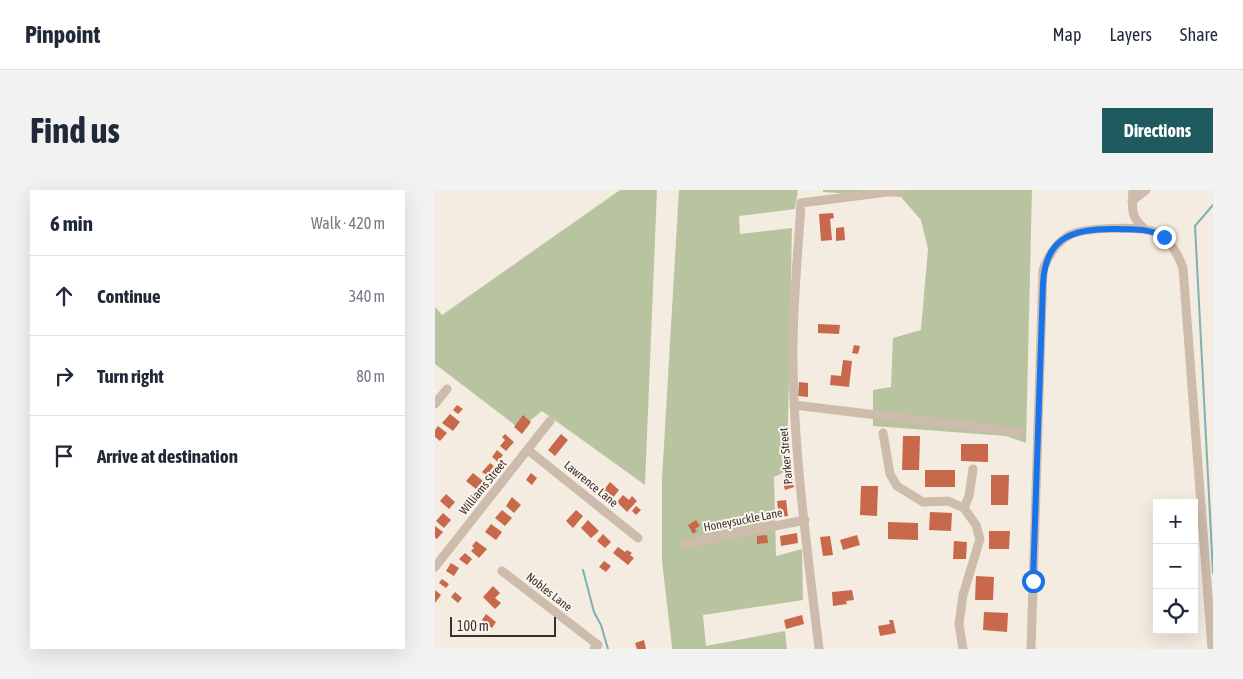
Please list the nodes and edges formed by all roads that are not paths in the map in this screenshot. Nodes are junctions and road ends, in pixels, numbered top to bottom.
1 (903, 190) edge
2 (1133, 190) edge
3 (1146, 190) edge
4 (1132, 201) junction
5 (1132, 214) junction
6 (1119, 229) junction
7 (1147, 230) junction
8 (447, 389) dead end
9 (435, 404) edge
10 (795, 405) junction
11 (550, 421) dead end
12 (1018, 432) dead end
13 (883, 434) dead end
14 (528, 450) junction
15 (973, 469) dead end
16 (964, 508) junction
17 (805, 520) junction
18 (638, 538) dead end
19 (685, 544) dead end
20 (435, 567) edge
21 (503, 571) dead end
22 (594, 649) edge
23 (819, 649) edge
24 (963, 649) edge
25 (1031, 649) edge
26 (1212, 649) edge

1 - 10 street, Parker Street
2 - 4 street
3 - 4 street
4 - 5 street
5 - 6 street
5 - 7 street
6 - 7 street
6 - 25 street
7 - 26 street
8 - 9 street
10 - 12 street
10 - 17 street, Parker Street
11 - 14 street, Williams Street
13 - 16 street
14 - 18 street, Lawrence Lane
14 - 20 street, Williams Street
15 - 16 street
16 - 24 street
17 - 19 street, Honeysuckle Lane
17 - 23 street, Parker Street
21 - 22 street, Nobles Lane

